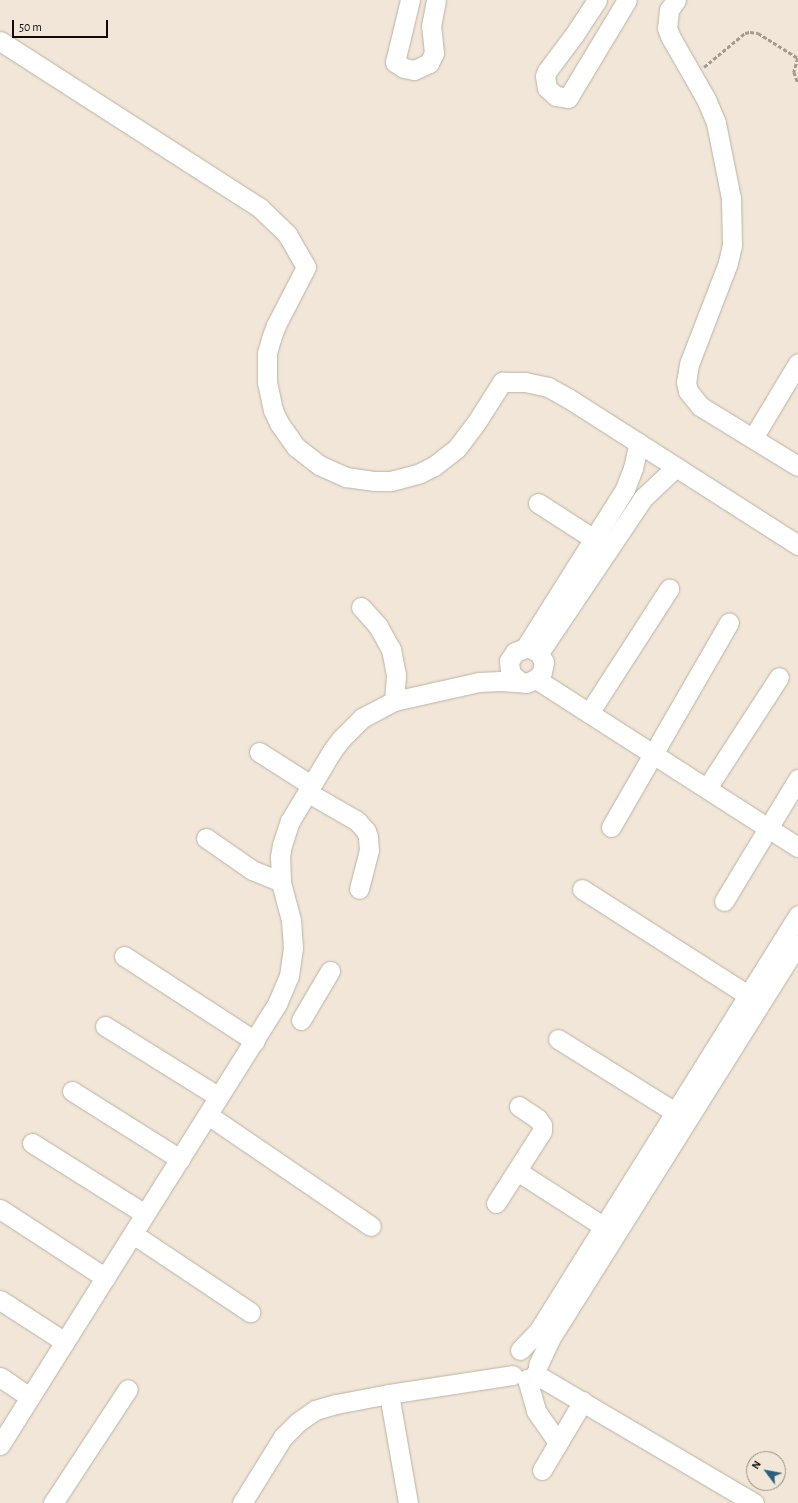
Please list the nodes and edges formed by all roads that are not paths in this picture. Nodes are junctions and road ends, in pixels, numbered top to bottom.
1 (410, 0) edge
2 (436, 0) edge
3 (597, 0) edge
4 (627, 0) edge
5 (676, 0) edge
6 (0, 41) edge
7 (798, 363) edge
8 (753, 438) junction
9 (639, 443) junction
10 (798, 466) edge
11 (676, 467) junction
12 (619, 499) junction
13 (538, 503) dead end
14 (635, 510) junction
15 (594, 539) junction
16 (798, 545) edge
17 (669, 589) dead end
18 (360, 607) dead end
19 (729, 623) dead end
20 (525, 652) junction
21 (779, 677) dead end
22 (529, 680) junction
23 (479, 682) junction
24 (394, 701) junction
25 (589, 713) junction
26 (259, 752) dead end
27 (653, 754) junction
28 (798, 779) edge
29 (309, 788) junction
30 (707, 788) junction
31 (611, 827) dead end
32 (768, 828) junction
33 (206, 838) dead end
34 (798, 847) edge
35 (281, 882) junction
36 (359, 889) dead end
37 (582, 889) dead end
38 (724, 901) dead end
39 (797, 918) edge
40 (798, 944) edge
41 (124, 956) dead end
42 (330, 971) dead end
43 (283, 991) junction
44 (748, 995) junction
45 (105, 1026) dead end
46 (558, 1039) dead end
47 (255, 1041) junction
48 (72, 1091) dead end
49 (219, 1097) junction
50 (518, 1106) dead end
51 (675, 1112) junction
52 (208, 1115) junction
53 (32, 1144) dead end
54 (180, 1159) junction
55 (517, 1171) junction
56 (645, 1172) junction
57 (496, 1203) dead end
58 (0, 1209) edge
59 (145, 1214) junction
60 (370, 1226) dead end
61 (603, 1226) junction
62 (133, 1234) junction
63 (106, 1278) junction
64 (0, 1300) edge
65 (250, 1312) dead end
66 (65, 1342) junction
67 (520, 1350) junction
68 (528, 1373) junction
69 (0, 1377) edge
70 (128, 1389) dead end
71 (389, 1394) junction
72 (30, 1397) junction
73 (583, 1401) junction
74 (558, 1442) junction
75 (0, 1445) edge
76 (542, 1470) dead end
77 (53, 1503) edge
78 (242, 1503) edge
79 (408, 1503) edge
80 (754, 1503) edge

1 - 2 street
3 - 4 street
5 - 8 street
6 - 9 street
7 - 8 street
8 - 10 street
9 - 11 street
9 - 12 street
11 - 14 street
11 - 16 street
12 - 14 street
12 - 15 street
13 - 15 street
14 - 20 street
15 - 20 street
17 - 25 street
18 - 24 street
19 - 27 street
20 - 22 street
20 - 22 street
20 - 23 street
21 - 30 street
22 - 23 street
22 - 25 street
23 - 24 street
24 - 29 street
25 - 27 street
26 - 29 street
27 - 30 street
27 - 31 street
28 - 32 street
29 - 35 street
29 - 36 street
30 - 32 street
32 - 34 street
32 - 38 street
33 - 35 street
35 - 43 street
37 - 44 street
39 - 44 street
40 - 56 street
41 - 47 street
42 - 43 street
43 - 47 street
44 - 51 street
45 - 49 street
46 - 51 street
47 - 49 street
48 - 54 street
49 - 52 street
50 - 55 street
51 - 56 street
52 - 54 street
52 - 60 street
53 - 59 street
54 - 59 street
55 - 57 street
55 - 61 street
56 - 61 street
56 - 68 street
58 - 63 street
59 - 62 street
61 - 67 street
62 - 63 street
62 - 65 street
63 - 66 street
64 - 66 street
66 - 72 street
67 - 68 street
67 - 68 street
68 - 71 street
68 - 73 street
68 - 74 street
69 - 72 street
70 - 77 street
71 - 78 street
71 - 79 street
72 - 75 street
73 - 74 street
73 - 80 street
74 - 76 street

